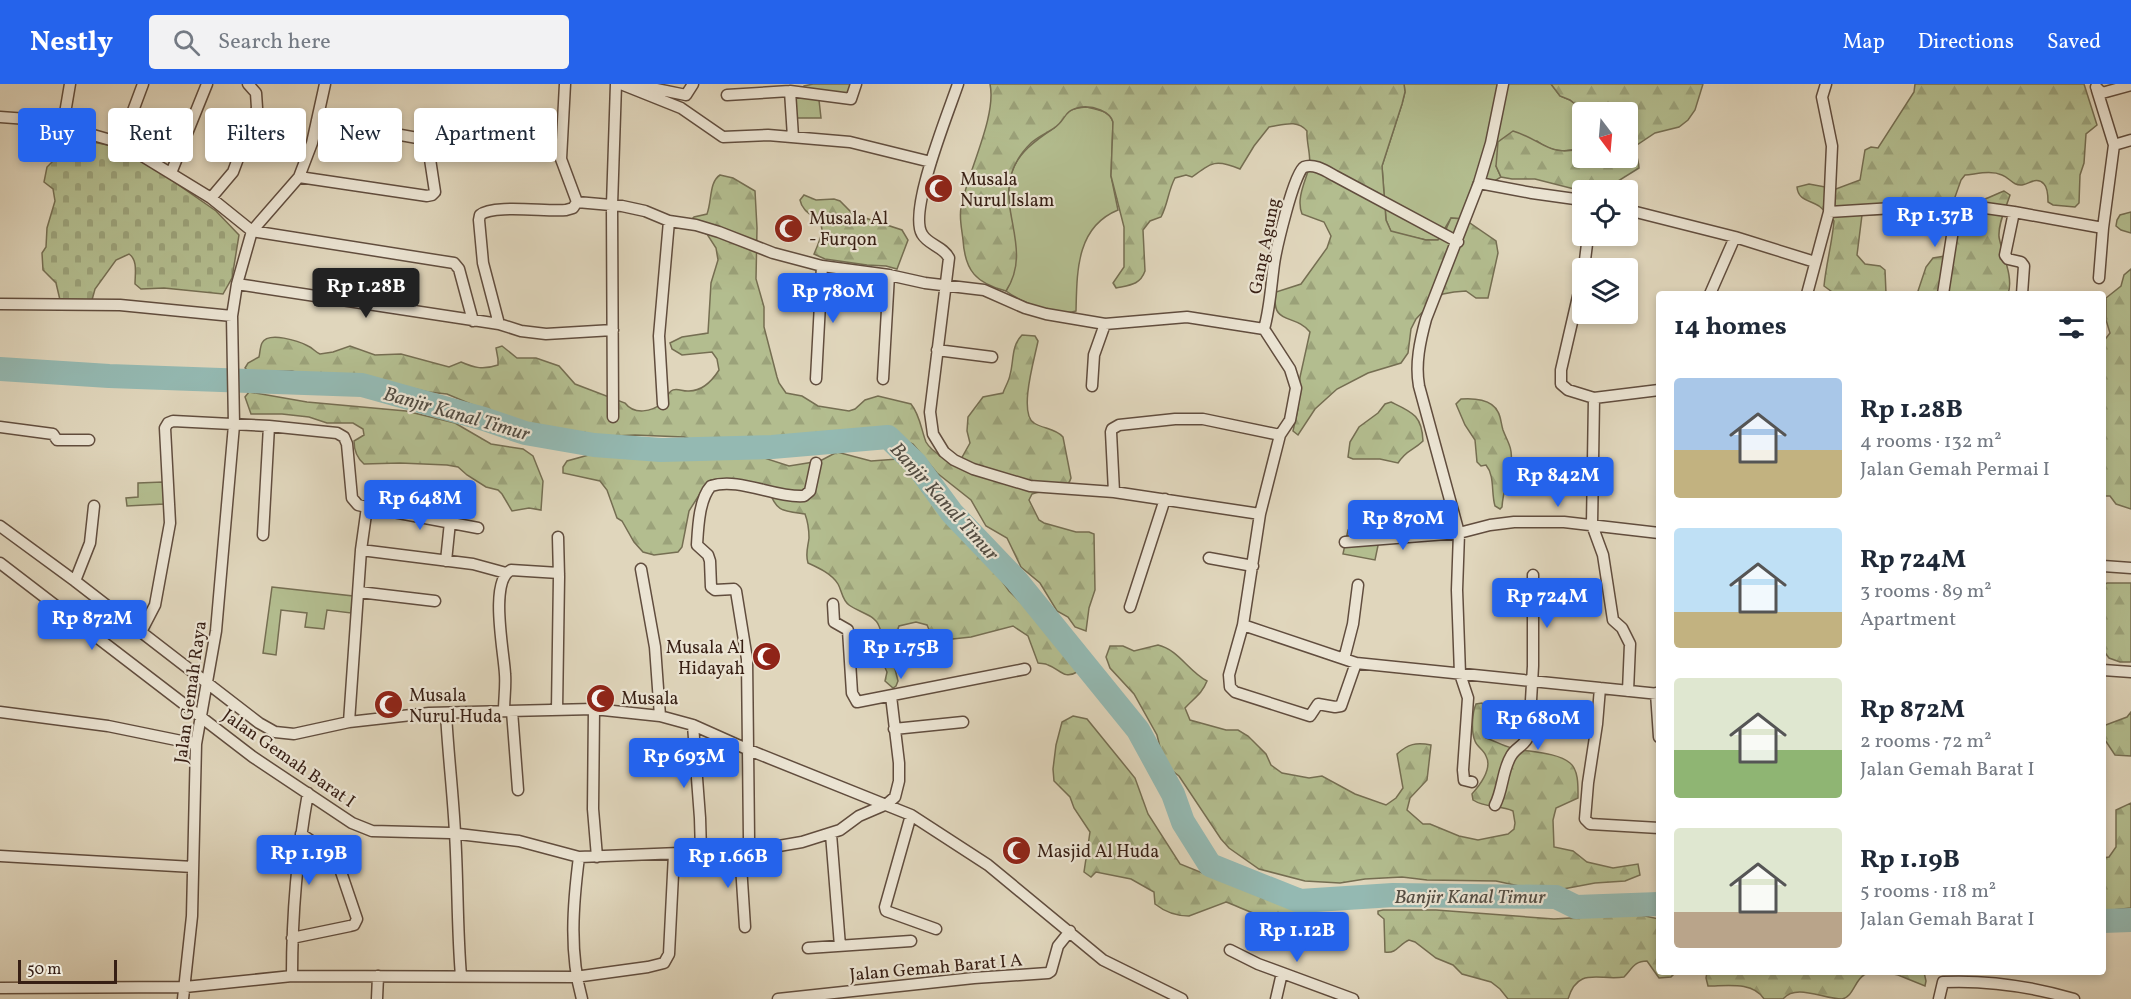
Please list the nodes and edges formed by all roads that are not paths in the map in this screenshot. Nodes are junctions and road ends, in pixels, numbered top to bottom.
1 (70, 84) edge
2 (143, 84) edge
3 (207, 84) edge
4 (248, 84) edge
5 (325, 84) edge
6 (565, 84) edge
7 (616, 84) edge
8 (693, 84) edge
9 (856, 84) edge
10 (958, 84) edge
11 (1503, 84) edge
12 (1827, 84) edge
13 (628, 85) edge
14 (2131, 85) edge
15 (2096, 87) edge
16 (790, 91) junction
17 (727, 95) dead end
18 (66, 108) edge
19 (134, 108) edge
20 (0, 117) edge
21 (18, 118) edge
22 (317, 120) junction
23 (793, 137) junction
24 (2131, 140) edge
25 (2114, 145) junction
26 (557, 146) edge
27 (561, 146) junction
28 (154, 162) edge
29 (931, 162) junction
30 (171, 172) junction
31 (299, 177) junction
32 (1479, 183) junction
33 (211, 198) junction
34 (1572, 199) edge
35 (577, 202) junction
36 (1957, 204) junction
37 (612, 205) junction
38 (1828, 212) junction
39 (2014, 212) junction
40 (1638, 213) edge
41 (669, 221) junction
42 (2103, 228) junction
43 (252, 231) junction
44 (1735, 237) junction
45 (1458, 242) junction
46 (1815, 262) junction
47 (822, 266) junction
48 (889, 275) junction
49 (2099, 278) dead end
50 (237, 284) junction
51 (946, 285) junction
52 (1711, 291) edge
53 (1809, 291) edge
54 (1943, 291) edge
55 (2022, 291) edge
56 (0, 304) edge
57 (232, 315) junction
58 (473, 321) junction
59 (1572, 322) edge
60 (499, 324) junction
61 (1105, 324) junction
62 (1264, 329) junction
63 (613, 330) junction
64 (937, 350) junction
65 (992, 357) dead end
66 (816, 379) dead end
67 (883, 379) dead end
68 (1092, 386) dead end
69 (1656, 390) edge
70 (1594, 398) junction
71 (663, 404) dead end
72 (614, 417) dead end
73 (234, 425) junction
74 (268, 426) junction
75 (0, 427) edge
76 (1280, 435) junction
77 (89, 440) dead end
78 (816, 463) dead end
79 (1114, 492) junction
80 (1165, 500) junction
81 (94, 506) dead end
82 (367, 507) junction
83 (1260, 514) junction
84 (450, 522) junction
85 (1592, 525) junction
86 (0, 526) edge
87 (478, 528) dead end
88 (1459, 533) junction
89 (1656, 533) edge
90 (263, 536) dead end
91 (558, 537) dead end
92 (1345, 542) dead end
93 (361, 550) junction
94 (1209, 558) dead end
95 (447, 561) junction
96 (0, 563) edge
97 (1253, 566) junction
98 (2106, 566) edge
99 (2131, 568) edge
100 (641, 569) dead end
101 (506, 573) junction
102 (559, 573) junction
103 (1533, 575) dead end
104 (75, 581) junction
105 (1358, 585) dead end
106 (359, 592) junction
107 (435, 601) dead end
108 (833, 604) dead end
109 (1130, 607) dead end
110 (1243, 626) junction
111 (141, 632) junction
112 (1344, 659) junction
113 (1356, 663) junction
114 (1025, 669) dead end
115 (2106, 670) edge
116 (2131, 672) edge
117 (1460, 674) junction
118 (1532, 680) junction
119 (207, 682) junction
120 (1600, 688) junction
121 (1628, 691) junction
122 (1656, 694) edge
123 (891, 696) junction
124 (594, 709) junction
125 (557, 710) junction
126 (508, 711) junction
127 (0, 712) edge
128 (446, 713) junction
129 (201, 716) junction
130 (660, 716) junction
131 (349, 722) junction
132 (963, 722) dead end
133 (693, 725) junction
134 (894, 729) junction
135 (196, 744) junction
136 (749, 750) junction
137 (1472, 782) dead end
138 (518, 789) dead end
139 (308, 794) junction
140 (887, 804) junction
141 (1495, 805) dead end
142 (911, 815) junction
143 (1656, 828) edge
144 (455, 833) junction
145 (300, 834) junction
146 (831, 834) junction
147 (749, 839) dead end
148 (741, 850) junction
149 (700, 852) junction
150 (674, 854) junction
151 (0, 856) edge
152 (579, 857) junction
153 (597, 857) junction
154 (193, 867) junction
155 (745, 927) dead end
156 (936, 929) dead end
157 (1070, 931) junction
158 (292, 938) junction
159 (911, 941) dead end
160 (840, 946) junction
161 (808, 948) dead end
162 (1230, 950) dead end
163 (1282, 973) junction
164 (292, 976) junction
165 (378, 976) junction
166 (461, 976) junction
167 (576, 976) junction
168 (185, 987) junction
169 (5, 991) edge
170 (63, 994) edge
171 (183, 999) edge
172 (377, 999) edge
173 (582, 999) edge
174 (778, 999) edge
175 (1182, 999) edge
176 (1276, 999) edge
177 (1353, 999) edge
178 (1940, 999) edge
179 (2074, 999) edge

1 - 18 street
2 - 19 street
3 - 30 street
4 - 33 street
5 - 22 street
6 - 27 street
7 - 37 street
8 - 13 street
9 - 16 street
10 - 29 street
11 - 32 street
12 - 38 street
13 - 23 street
14 - 15 street
15 - 25 street
16 - 17 street
16 - 23 street
20 - 21 street
22 - 31 street
22 - 31 street
23 - 29 street
24 - 25 street
25 - 42 street
26 - 27 street
27 - 35 street
28 - 30 street
29 - 51 street
30 - 33 street
31 - 43 street
32 - 34 street
32 - 45 street
33 - 43 street
35 - 37 street
35 - 60 street
36 - 38 street
36 - 39 street
36 - 54 street
37 - 41 street
37 - 63 street
38 - 46 street
39 - 42 street
39 - 55 street
40 - 44 street
41 - 47 street
41 - 71 street
42 - 49 street
43 - 50 street, Jalan Gemah Raya
43 - 58 street
44 - 46 street
44 - 52 street
45 - 62 street, Gang Agung
45 - 88 street
46 - 53 street
47 - 48 street
47 - 66 street
48 - 51 street
48 - 67 street
50 - 57 street, Jalan Gemah Raya
50 - 58 street
51 - 61 street
51 - 64 street
56 - 57 street
57 - 73 street, Jalan Gemah Raya
58 - 60 street
59 - 70 street
60 - 63 street
61 - 62 street
61 - 68 street
62 - 76 street
63 - 72 street
64 - 65 street
64 - 79 street
69 - 70 street
70 - 85 street
73 - 74 street
73 - 111 street
73 - 119 street, Jalan Gemah Raya
74 - 82 street
74 - 90 street
75 - 77 street
76 - 79 street
76 - 83 street
78 - 136 street
79 - 80 street
80 - 83 street
80 - 109 street
81 - 104 street
82 - 84 street
82 - 93 street
83 - 97 street
84 - 87 street
84 - 95 street
85 - 88 street
85 - 89 street
85 - 121 street
86 - 104 street
88 - 92 street
88 - 117 street
91 - 102 street
93 - 95 street
93 - 106 street
94 - 97 street
95 - 101 street
96 - 129 street, Jalan Gemah Barat I
97 - 110 street
98 - 99 street
100 - 130 street
101 - 102 street
101 - 126 street
102 - 125 street
103 - 118 street
104 - 111 street
105 - 112 street
106 - 107 street
106 - 131 street
108 - 123 street
110 - 112 street
110 - 113 street
111 - 119 street
112 - 113 street
113 - 117 street
114 - 123 street
115 - 116 street
117 - 118 street
117 - 137 street
118 - 120 street
118 - 141 street
119 - 129 street, Jalan Gemah Raya
119 - 131 street
120 - 121 street
120 - 143 street
121 - 122 street
123 - 134 street
124 - 125 street
124 - 130 street
124 - 153 street
125 - 126 street
126 - 128 street
126 - 138 street
127 - 135 street
128 - 131 street
128 - 144 street
129 - 135 street, Jalan Gemah Raya
129 - 139 street, Jalan Gemah Barat I
130 - 133 street
132 - 134 street
133 - 136 street
133 - 149 street
134 - 140 street
135 - 154 street, Jalan Gemah Raya
136 - 140 street
136 - 147 street
139 - 144 street, Jalan Gemah Barat I
139 - 145 street
140 - 142 street
140 - 146 street, Jalan Gemah Barat I
142 - 156 street
142 - 157 street
144 - 152 street, Jalan Gemah Barat I
144 - 166 street
145 - 158 street
145 - 158 street
146 - 148 street, Jalan Gemah Barat I
146 - 160 street
148 - 149 street, Jalan Gemah Barat I
148 - 155 street
149 - 150 street, Jalan Gemah Barat I
150 - 153 street, Jalan Gemah Barat I
150 - 167 street
151 - 154 street
152 - 153 street, Jalan Gemah Barat I
152 - 167 street
154 - 168 street, Jalan Gemah Raya
157 - 174 street, Jalan Gemah Barat I A
157 - 175 street
158 - 164 street
159 - 160 street
160 - 161 street
162 - 163 street
163 - 176 street
163 - 177 street
164 - 165 street
164 - 168 street
165 - 166 street
165 - 172 street
166 - 167 street
167 - 173 street
168 - 170 street
168 - 171 street, Jalan Gemah Raya
169 - 170 street
178 - 179 street

